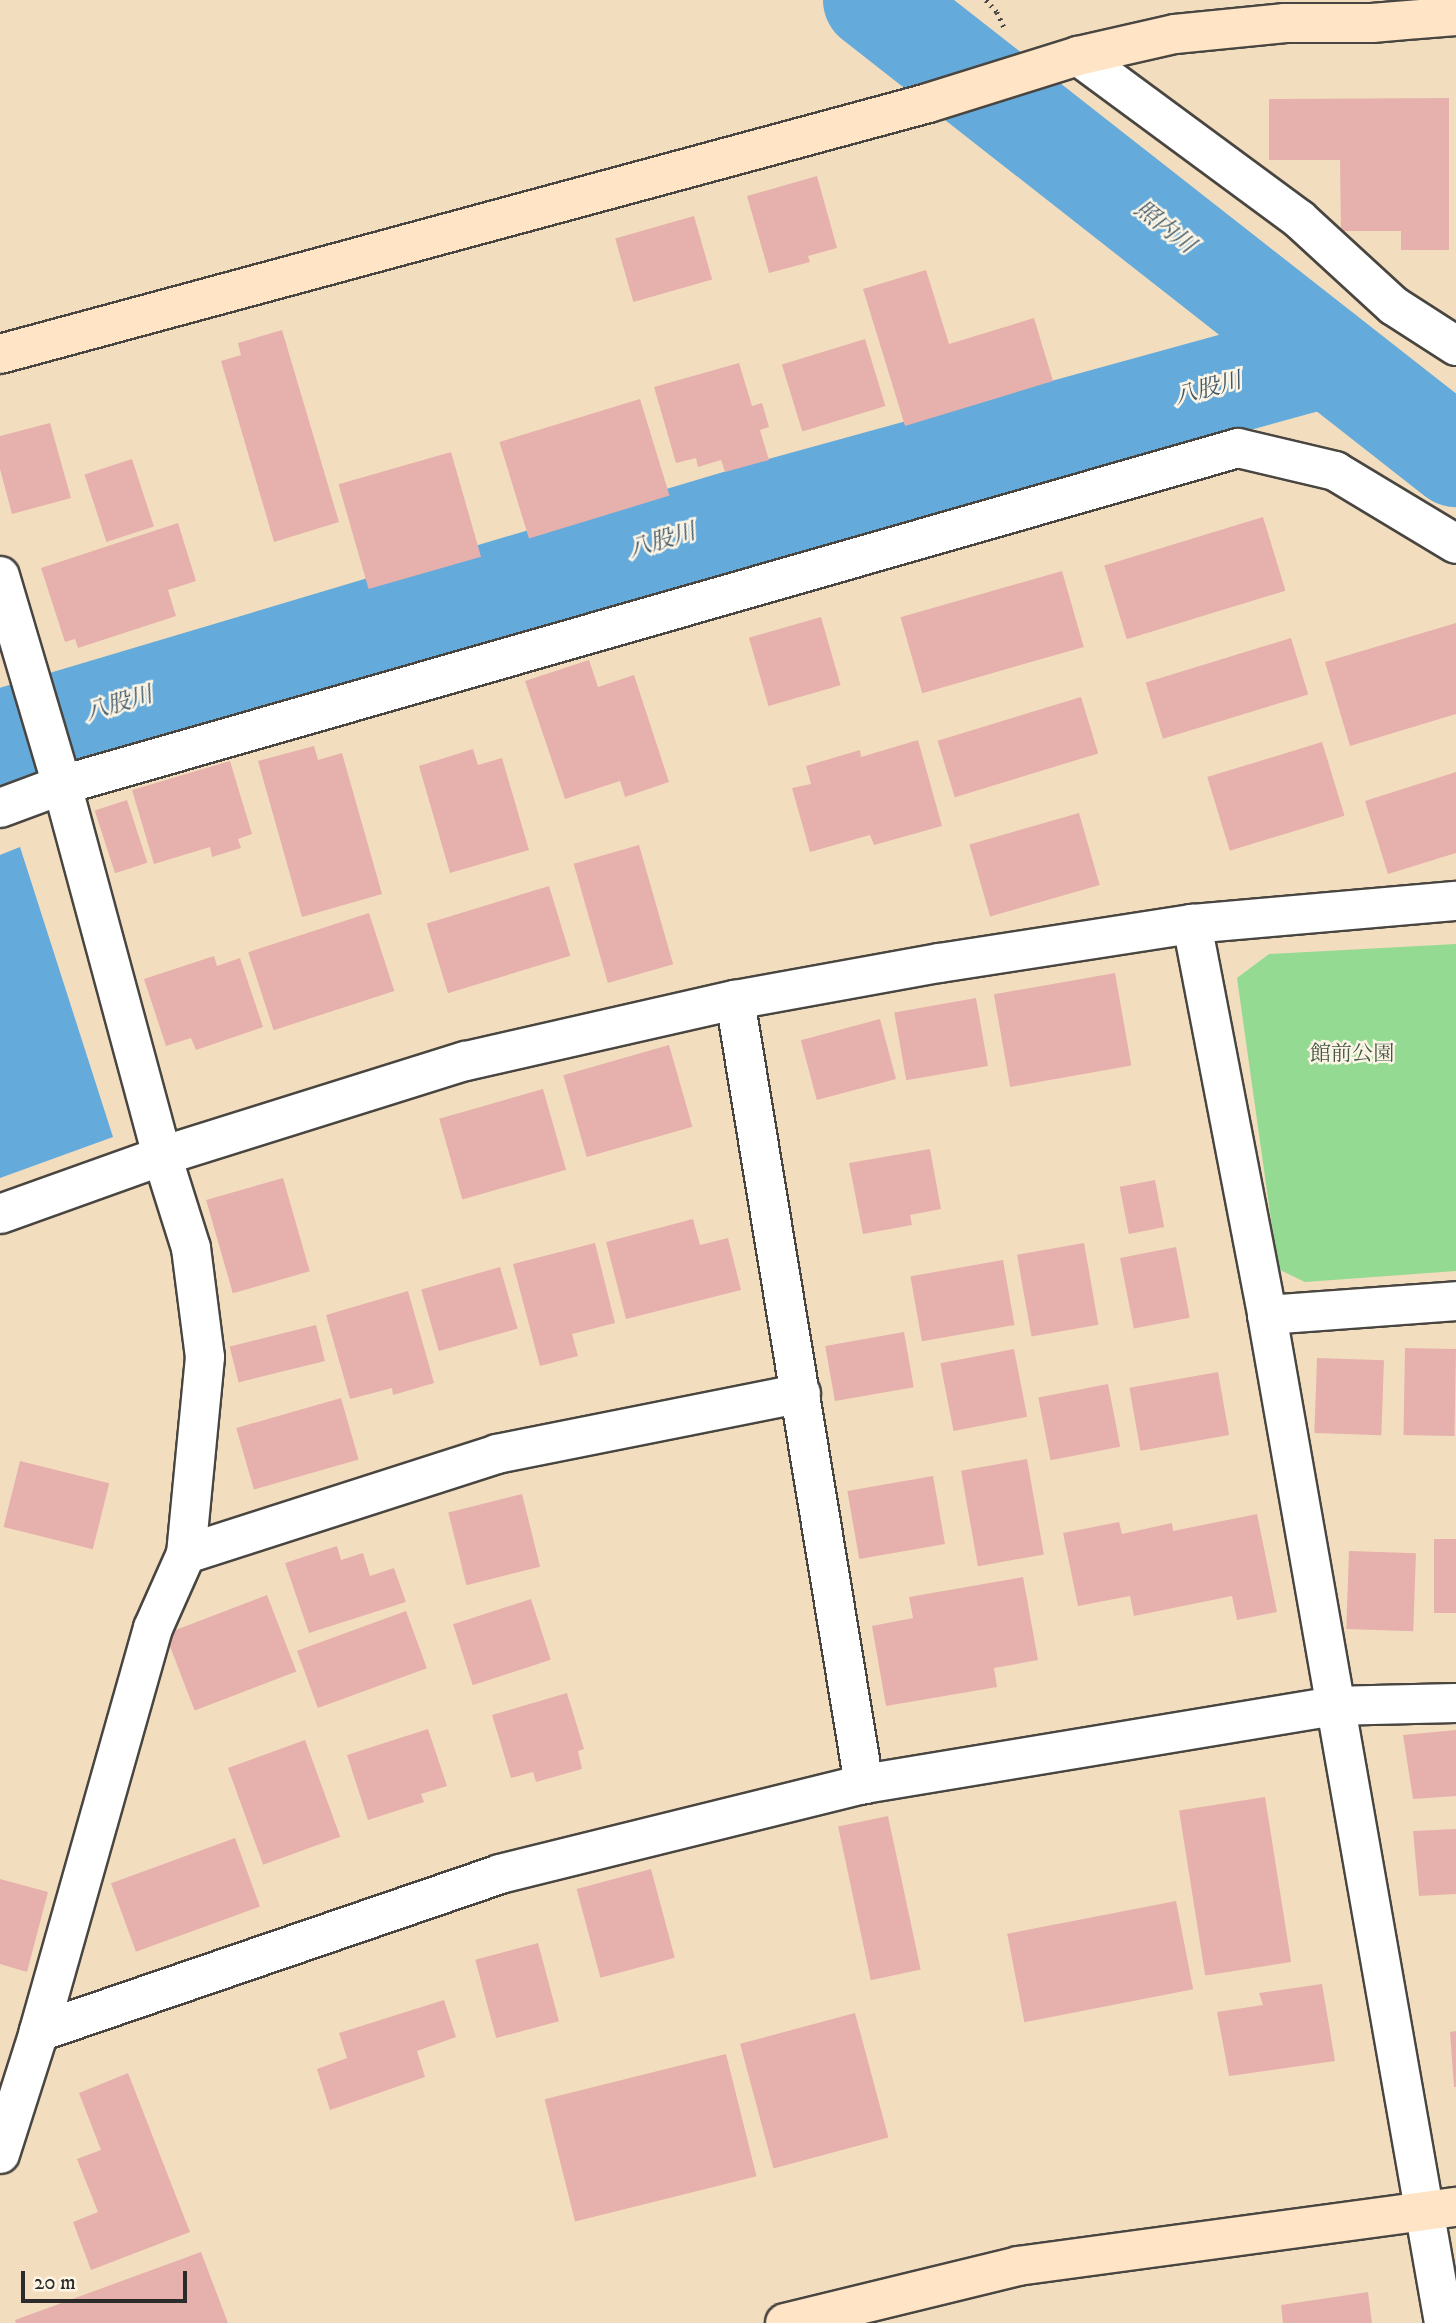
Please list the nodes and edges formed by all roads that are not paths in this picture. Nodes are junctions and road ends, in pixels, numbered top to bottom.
1 (1456, 16) edge
2 (1078, 56) junction
3 (1456, 346) edge
4 (0, 355) edge
5 (1456, 544) edge
6 (0, 576) edge
7 (62, 785) junction
8 (0, 808) edge
9 (1456, 901) edge
10 (1192, 924) junction
11 (735, 1000) junction
12 (162, 1156) junction
13 (0, 1214) edge
14 (1456, 1301) edge
15 (1267, 1315) junction
16 (801, 1393) junction
17 (186, 1554) junction
18 (1456, 1703) edge
19 (1335, 1706) junction
20 (864, 1784) junction
21 (39, 2032) junction
22 (0, 2154) edge
23 (1440, 2208) edge
24 (785, 2323) edge
25 (1444, 2323) edge

1 - 2 street
2 - 3 street
2 - 4 street
5 - 7 street
6 - 7 street
7 - 8 street
7 - 12 street
9 - 10 street
10 - 11 street
10 - 15 street
11 - 12 street
11 - 16 street
12 - 13 street
12 - 17 street
14 - 15 street
15 - 19 street
16 - 17 street
16 - 20 street
17 - 21 street
18 - 19 street
19 - 20 street
19 - 23 street
20 - 21 street
21 - 22 street
23 - 24 street
23 - 25 street

